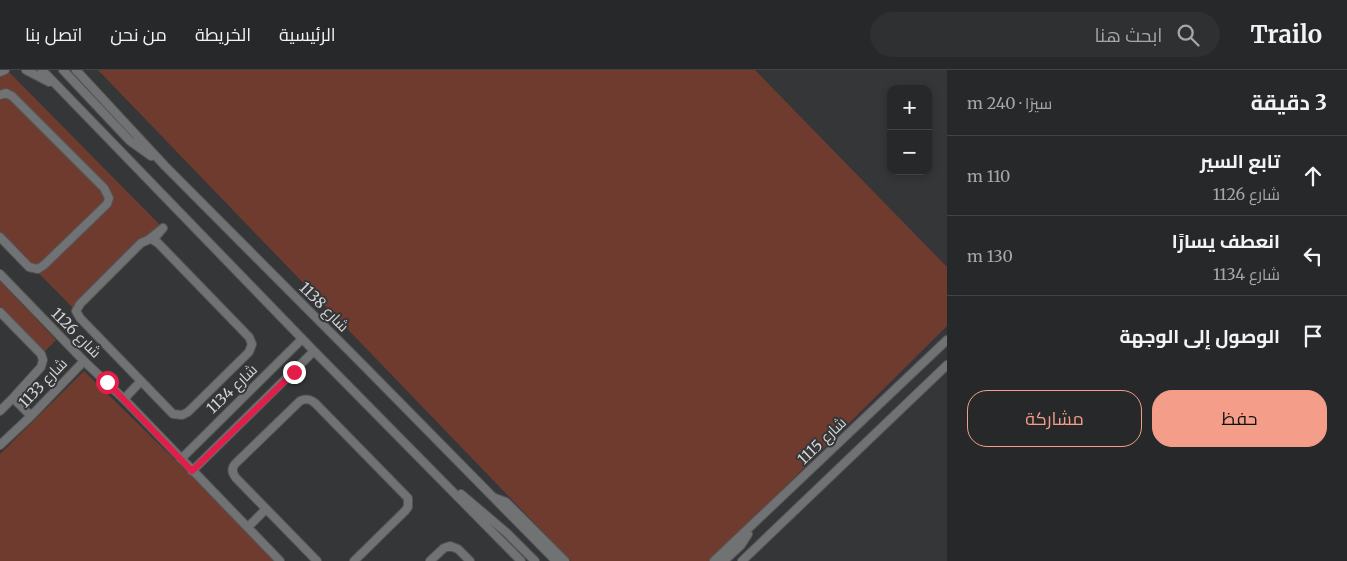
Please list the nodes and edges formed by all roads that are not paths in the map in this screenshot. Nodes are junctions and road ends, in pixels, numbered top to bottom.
1 (5, 70) edge
2 (26, 70) edge
3 (42, 70) edge
4 (63, 70) edge
5 (76, 70) edge
6 (0, 72) edge
7 (59, 88) junction
8 (0, 95) edge
9 (165, 166) junction
10 (0, 237) edge
11 (0, 274) edge
12 (0, 312) edge
13 (302, 339) junction
14 (947, 340) edge
15 (314, 351) junction
16 (84, 361) junction
17 (947, 365) edge
18 (141, 381) junction
19 (13, 398) junction
20 (124, 399) junction
21 (0, 411) edge
22 (31, 416) junction
23 (0, 445) edge
24 (181, 459) junction
25 (192, 471) junction
26 (443, 482) junction
27 (493, 498) junction
28 (266, 508) junction
29 (756, 522) junction
30 (248, 527) junction
31 (280, 561) edge
32 (317, 561) edge
33 (354, 561) edge
34 (430, 561) edge
35 (470, 561) edge
36 (521, 561) edge
37 (535, 561) edge
38 (556, 561) edge
39 (565, 561) edge
40 (714, 561) edge
41 (724, 561) edge
42 (742, 561) edge

1 - 6 street
2 - 7 street
3 - 7 street
4 - 9 street
5 - 9 street, شارع 1138
7 - 13 street
8 - 10 street
9 - 27 street, شارع 1138
11 - 16 street, شارع 1126
12 - 19 street
13 - 15 street
13 - 24 street, شارع 1134
14 - 29 street, شارع 1115
15 - 25 street, شارع 1134
15 - 26 street
16 - 20 street, شارع 1126
16 - 22 street, شارع 1133
17 - 42 street, شارع 1115
18 - 18 street
18 - 20 street
19 - 21 street
19 - 22 street
20 - 24 street, شارع 1126
22 - 23 street, شارع 1133
24 - 25 street, شارع 1126
25 - 30 street, شارع 1126
26 - 36 street
26 - 37 street
27 - 38 street, شارع 1138
27 - 39 street
28 - 30 street
28 - 32 street
28 - 33 street
29 - 40 street, شارع 1115
29 - 41 street
30 - 31 street, شارع 1126
34 - 35 street

